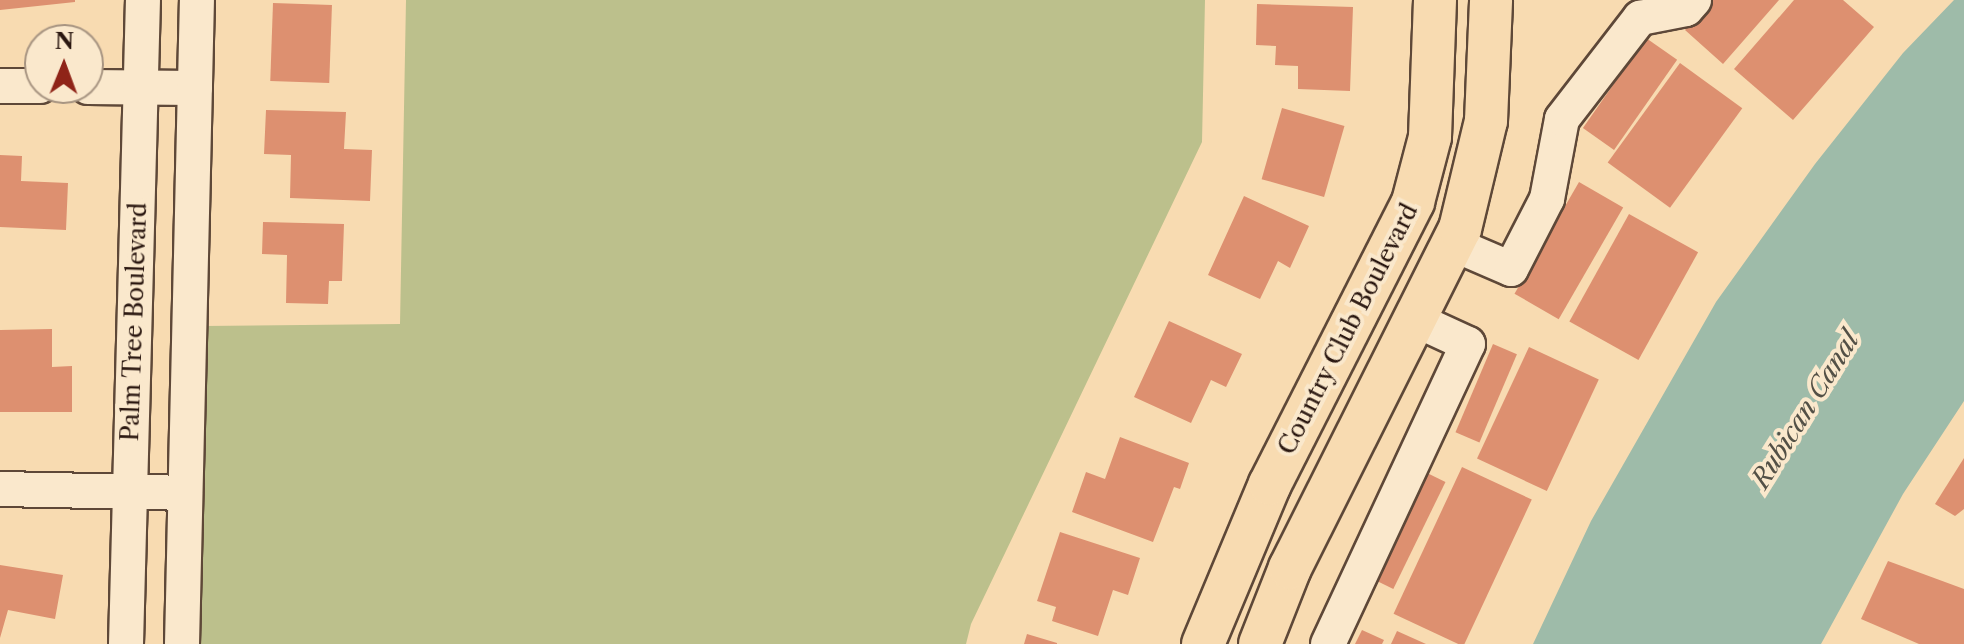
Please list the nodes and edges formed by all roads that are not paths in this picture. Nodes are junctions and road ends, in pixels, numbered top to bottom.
1 (143, 0) edge
2 (197, 0) edge
3 (1435, 0) edge
4 (1491, 0) edge
5 (1694, 0) edge
6 (0, 86) edge
7 (24, 86) edge
8 (104, 87) edge
9 (141, 88) junction
10 (195, 88) junction
11 (1453, 244) junction
12 (1414, 319) junction
13 (0, 489) edge
14 (129, 492) junction
15 (185, 493) junction
16 (126, 644) edge
17 (182, 644) edge
18 (1203, 644) edge
19 (1260, 644) edge
20 (1328, 644) edge

1 - 9 street, Palm Tree Boulevard
2 - 10 street
3 - 18 main road, Country Club Boulevard
4 - 11 main road
5 - 11 street
6 - 7 street
8 - 9 street
9 - 10 street
9 - 14 street, Palm Tree Boulevard
10 - 15 street
11 - 12 main road
12 - 19 main road
12 - 20 street
13 - 14 street
14 - 15 street
14 - 16 street, Palm Tree Boulevard
15 - 17 street

